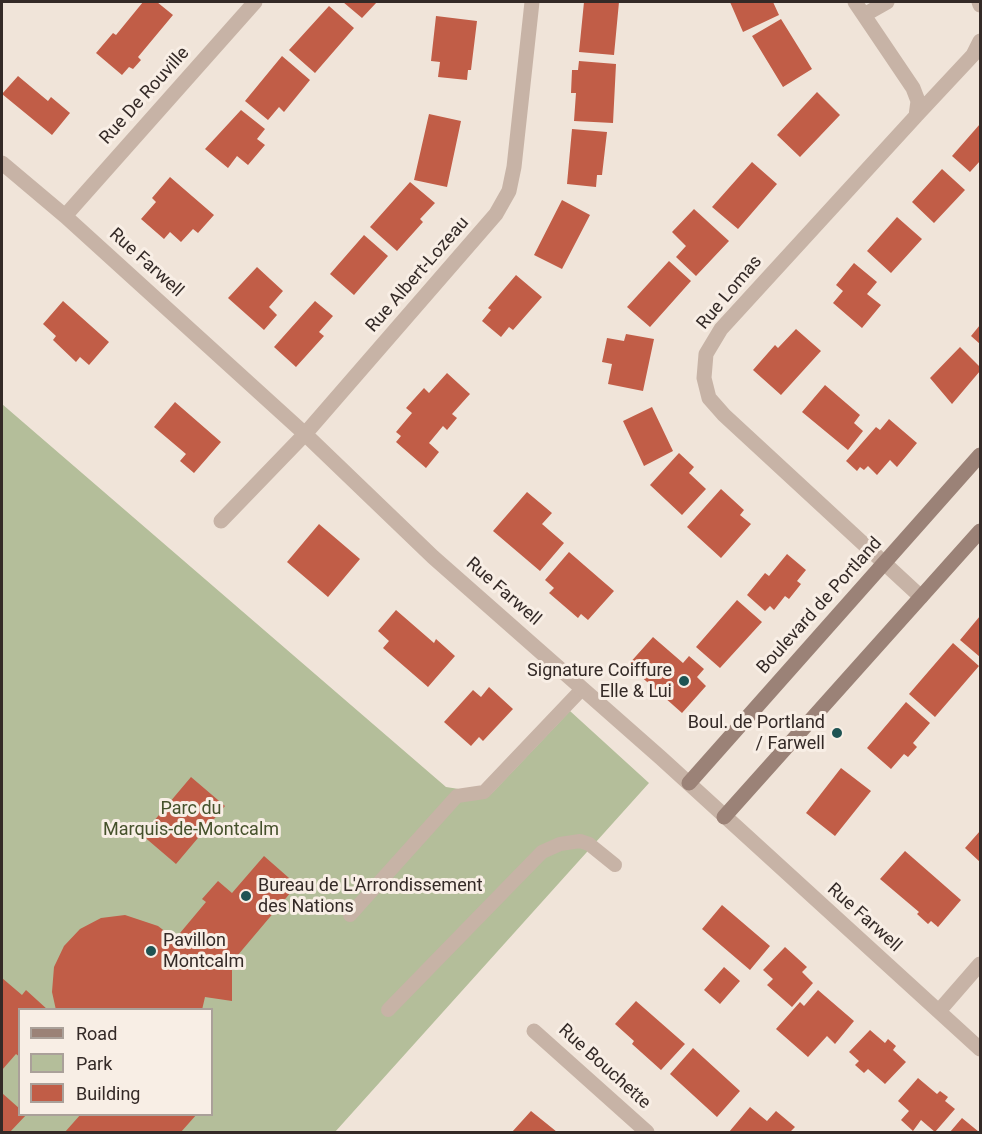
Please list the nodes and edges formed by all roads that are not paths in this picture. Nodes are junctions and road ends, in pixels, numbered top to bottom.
1 (255, 2) edge
2 (532, 2) edge
3 (855, 2) edge
4 (886, 2) edge
5 (864, 15) junction
6 (981, 41) edge
7 (916, 116) junction
8 (2, 163) edge
9 (65, 216) junction
10 (305, 434) junction
11 (981, 454) edge
12 (221, 521) dead end
13 (981, 531) edge
14 (883, 563) junction
15 (921, 597) junction
16 (582, 688) junction
17 (688, 783) junction
18 (724, 817) junction
19 (615, 865) dead end
20 (350, 915) dead end
21 (981, 964) edge
22 (388, 1010) dead end
23 (939, 1011) junction
24 (534, 1031) dead end
25 (981, 1049) edge
26 (647, 1132) edge

1 - 9 street, Rue De Rouville
2 - 10 street, Rue Albert-Lozeau
3 - 5 street
4 - 5 street
5 - 7 street
6 - 7 street, Rue Lomas
7 - 14 street, Rue Lomas
8 - 9 street, Rue Farwell
9 - 10 street, Rue Farwell
10 - 12 street, Rue Albert-Lozeau
10 - 16 street, Rue Farwell
11 - 14 main road, Boulevard de Portland
13 - 15 main road
14 - 15 street, Rue Lomas
14 - 17 main road, Boulevard de Portland
15 - 18 main road
16 - 17 street, Rue Farwell
16 - 20 lane
17 - 18 street, Rue Farwell
18 - 23 street, Rue Farwell
19 - 22 lane
21 - 23 street
23 - 25 street, Rue Farwell
24 - 26 street, Rue Bouchette

